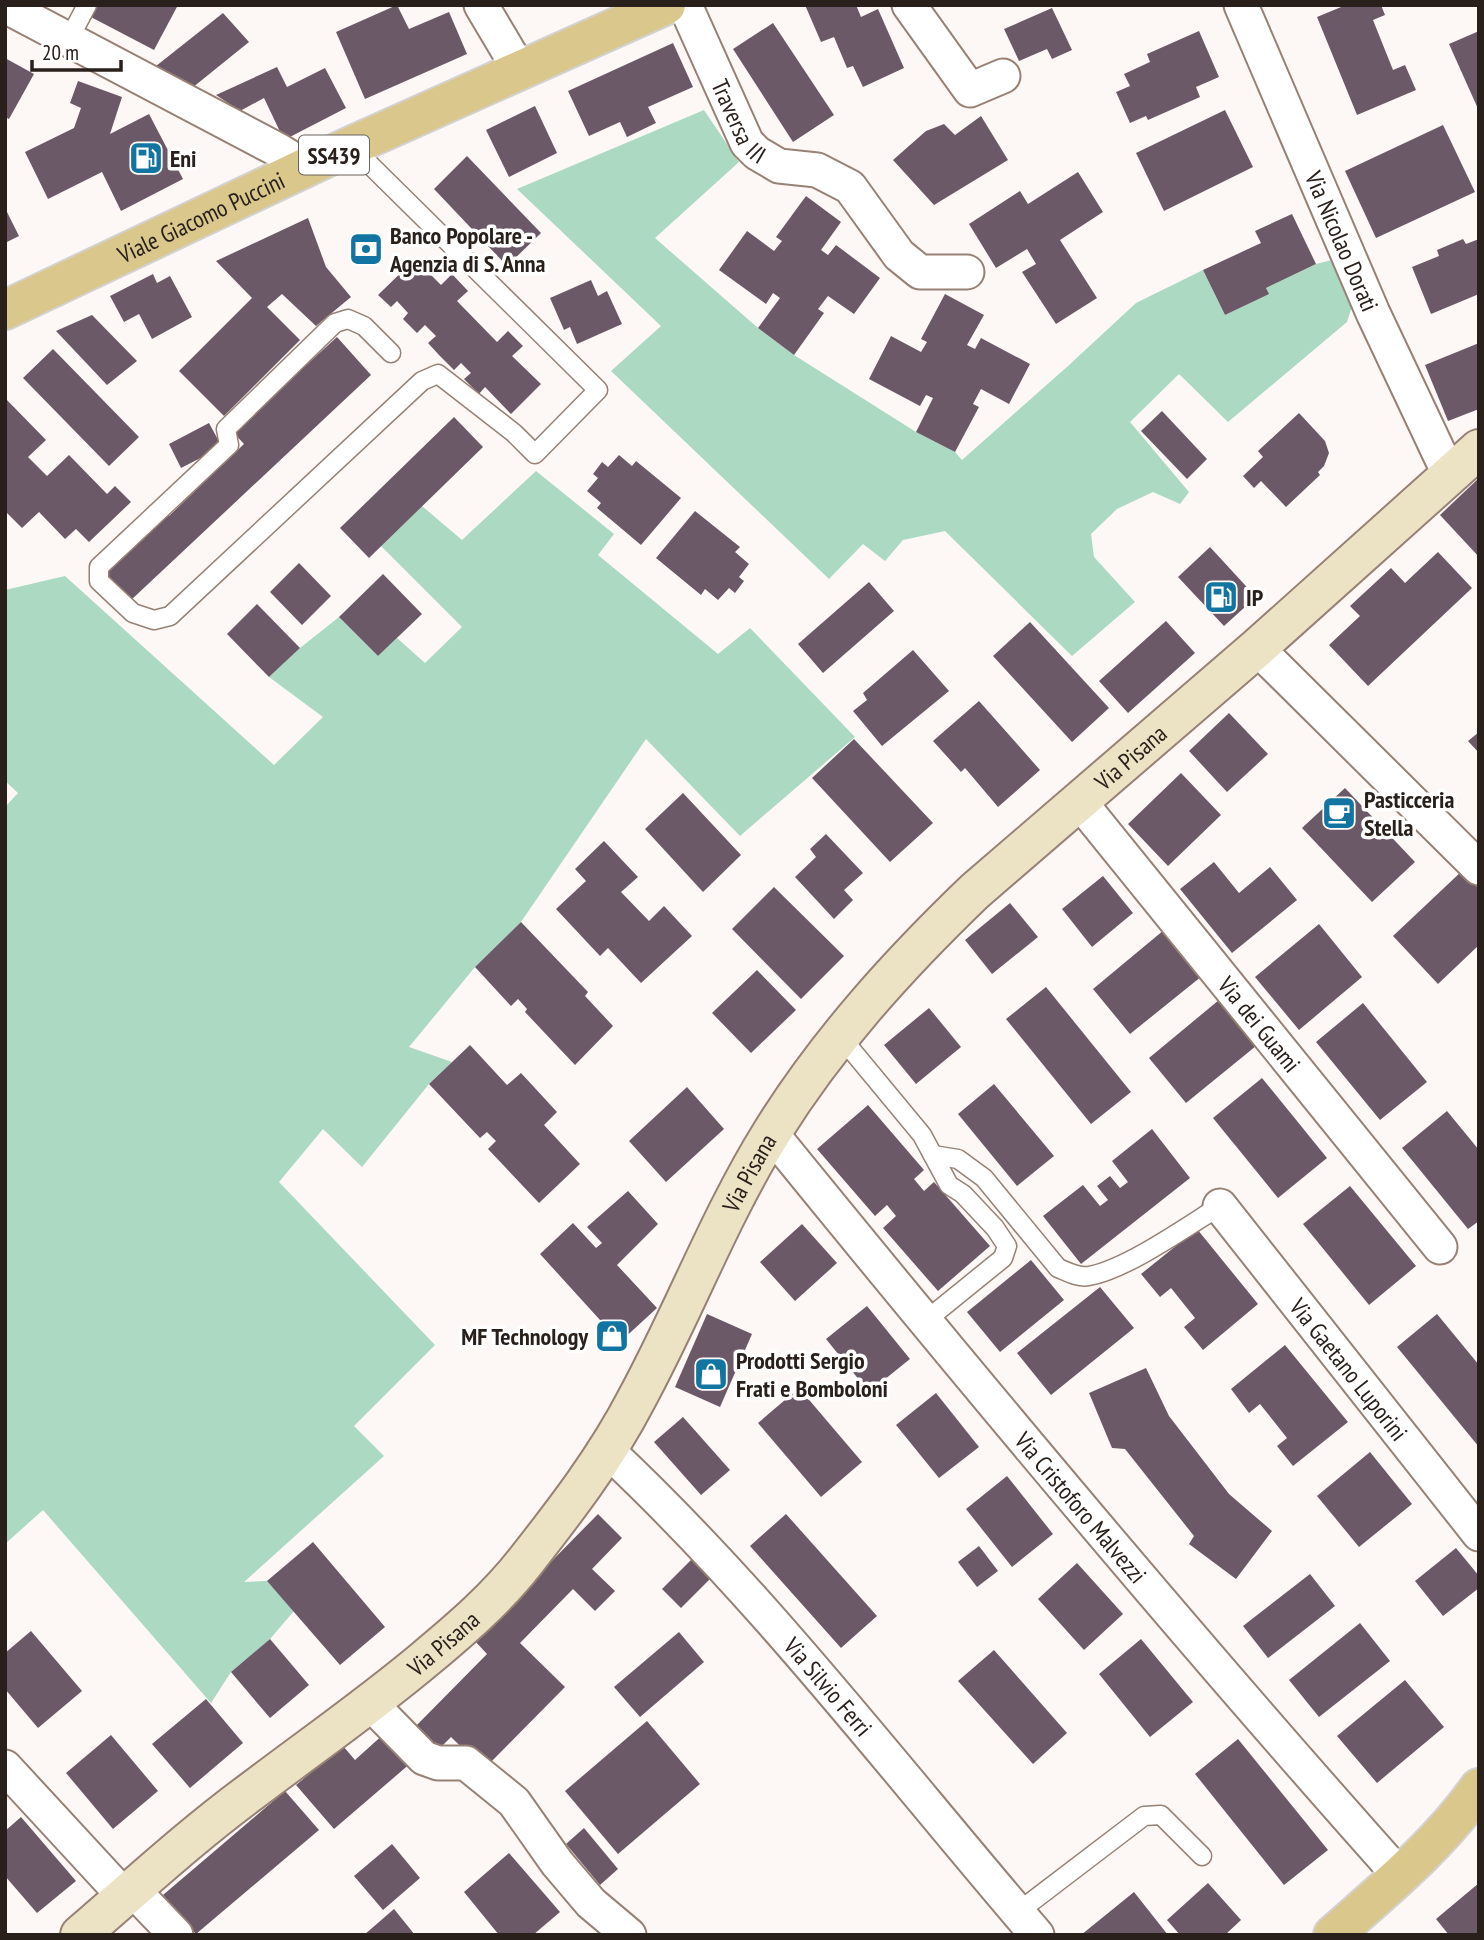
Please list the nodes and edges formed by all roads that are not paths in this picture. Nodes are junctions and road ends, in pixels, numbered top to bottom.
1 (87, 5) edge
2 (481, 5) edge
3 (666, 5) edge
4 (685, 5) edge
5 (909, 5) edge
6 (1241, 5) edge
7 (5, 6) edge
8 (69, 39) junction
9 (519, 69) junction
10 (1003, 76) dead end
11 (351, 146) junction
12 (307, 168) junction
13 (967, 272) dead end
14 (5, 310) edge
15 (391, 353) dead end
16 (1479, 449) edge
17 (1450, 476) junction
18 (1257, 648) junction
19 (1079, 801) junction
20 (1479, 868) edge
21 (840, 1036) junction
22 (771, 1133) junction
23 (933, 1155) junction
24 (1220, 1206) joint
25 (1440, 1247) dead end
26 (924, 1322) junction
27 (607, 1450) junction
28 (1479, 1534) edge
29 (371, 1704) junction
30 (5, 1768) edge
31 (1479, 1788) edge
32 (1202, 1856) dead end
33 (1400, 1876) junction
34 (129, 1894) junction
35 (1027, 1924) edge
36 (80, 1935) edge
37 (176, 1935) edge
38 (629, 1935) edge
39 (1333, 1935) edge

1 - 8 lane
2 - 9 street
3 - 9 main road, Viale Giacomo Puccini / SS439
4 - 13 street, Traversa III
5 - 10 street
6 - 17 street, Via Nicolao Dorati
7 - 8 street
8 - 12 street
9 - 11 main road, Viale Giacomo Puccini / SS439
11 - 12 main road, Viale Giacomo Puccini / SS439
11 - 15 lane
12 - 14 main road, Viale Giacomo Puccini / SS439
16 - 17 main road, Via Pisana
17 - 18 main road, Via Pisana
18 - 19 main road, Via Pisana
18 - 20 street
19 - 21 main road, Via Pisana
19 - 25 street, Via dei Guami
21 - 22 main road, Via Pisana
21 - 23 lane
22 - 26 street, Via Cristoforo Malvezzi
22 - 27 main road, Via Pisana
23 - 24 lane
23 - 26 lane
24 - 28 street, Via Gaetano Luporini
26 - 33 street, Via Cristoforo Malvezzi
27 - 29 main road, Via Pisana
27 - 35 street, Via Silvio Ferri
29 - 34 main road, Via Pisana
29 - 38 street
30 - 34 street
31 - 33 main road
32 - 35 lane
33 - 39 main road
34 - 36 main road, Via Pisana
34 - 37 street

